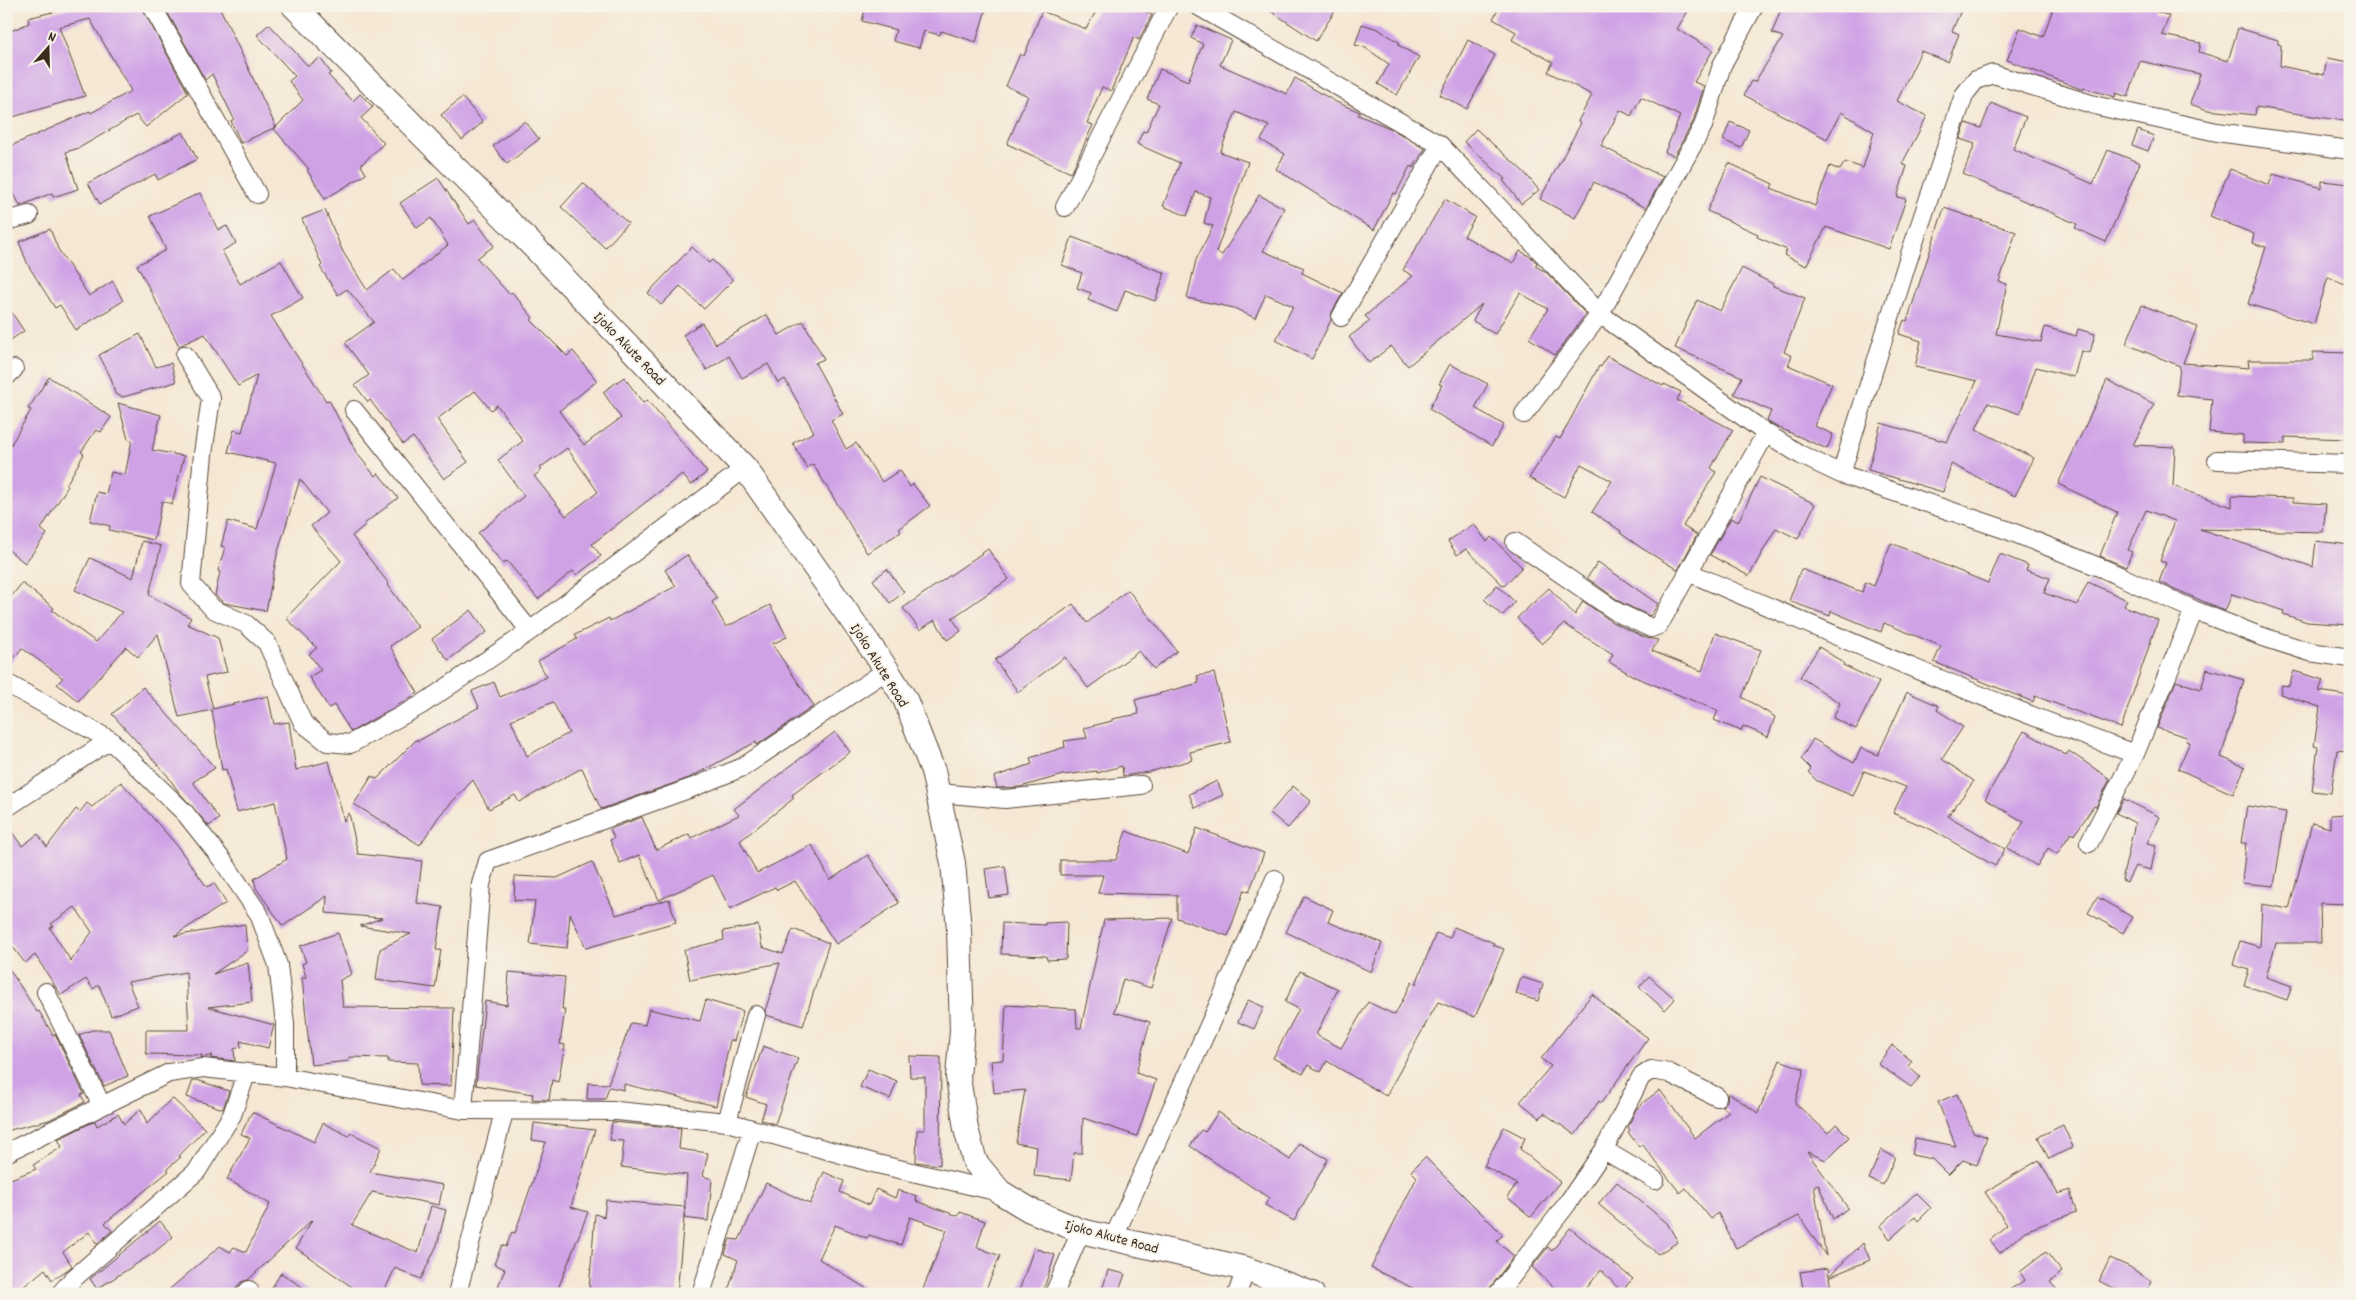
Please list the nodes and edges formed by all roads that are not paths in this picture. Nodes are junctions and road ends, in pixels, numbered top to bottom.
1 (152, 6) edge
2 (294, 6) edge
3 (1169, 6) edge
4 (1198, 6) edge
5 (1754, 6) edge
6 (1440, 145) junction
7 (2350, 150) edge
8 (257, 194) dead end
9 (1065, 207) dead end
10 (29, 215) dead end
11 (6, 221) edge
12 (1600, 314) junction
13 (1341, 317) dead end
14 (185, 355) dead end
15 (354, 410) dead end
16 (1524, 414) dead end
17 (1766, 433) junction
18 (2217, 460) dead end
19 (2350, 464) edge
20 (744, 468) junction
21 (1841, 474) junction
22 (1515, 542) dead end
23 (1688, 572) junction
24 (2194, 610) junction
25 (530, 631) junction
26 (2350, 658) edge
27 (888, 670) junction
28 (6, 683) edge
29 (110, 740) junction
30 (2135, 754) junction
31 (1141, 785) dead end
32 (939, 793) junction
33 (6, 808) edge
34 (2089, 843) dead end
35 (1275, 879) dead end
36 (46, 992) dead end
37 (756, 1015) dead end
38 (246, 1074) junction
39 (285, 1077) junction
40 (1717, 1097) dead end
41 (102, 1106) junction
42 (463, 1110) junction
43 (504, 1112) junction
44 (727, 1122) junction
45 (752, 1130) junction
46 (1604, 1150) junction
47 (6, 1153) edge
48 (1655, 1180) dead end
49 (1000, 1192) junction
50 (1081, 1231) junction
51 (1113, 1239) junction
52 (1246, 1268) junction
53 (60, 1294) edge
54 (457, 1294) edge
55 (701, 1294) edge
56 (1054, 1294) edge
57 (1237, 1294) edge
58 (1312, 1294) edge
59 (1498, 1294) edge

1 - 8 street
2 - 20 main road, Ijoko Akute Road
3 - 9 street
4 - 6 street
5 - 12 street
6 - 12 street
6 - 13 street
7 - 21 street
10 - 11 street
12 - 16 street
12 - 17 street
14 - 25 street
15 - 25 street
17 - 21 street
17 - 23 street
18 - 19 street
20 - 25 street
20 - 27 main road, Ijoko Akute Road
21 - 24 street
22 - 23 street
23 - 30 street
24 - 26 street
24 - 30 street
27 - 32 main road, Ijoko Akute Road
27 - 42 street
28 - 29 street
29 - 33 street
29 - 39 street
30 - 34 street
31 - 32 street
32 - 49 main road, Ijoko Akute Road
35 - 51 street
36 - 41 street
37 - 44 street
38 - 39 street
38 - 41 street
38 - 53 street
39 - 42 street
40 - 46 street
41 - 47 street
42 - 43 street
43 - 44 street
43 - 54 street
44 - 45 street
45 - 49 street
45 - 55 street
46 - 48 street
46 - 59 street
49 - 50 main road, Ijoko Akute Road
50 - 51 main road, Ijoko Akute Road
50 - 56 street
51 - 52 main road, Ijoko Akute Road
52 - 57 street
52 - 58 main road, Ijoko Akute Road

